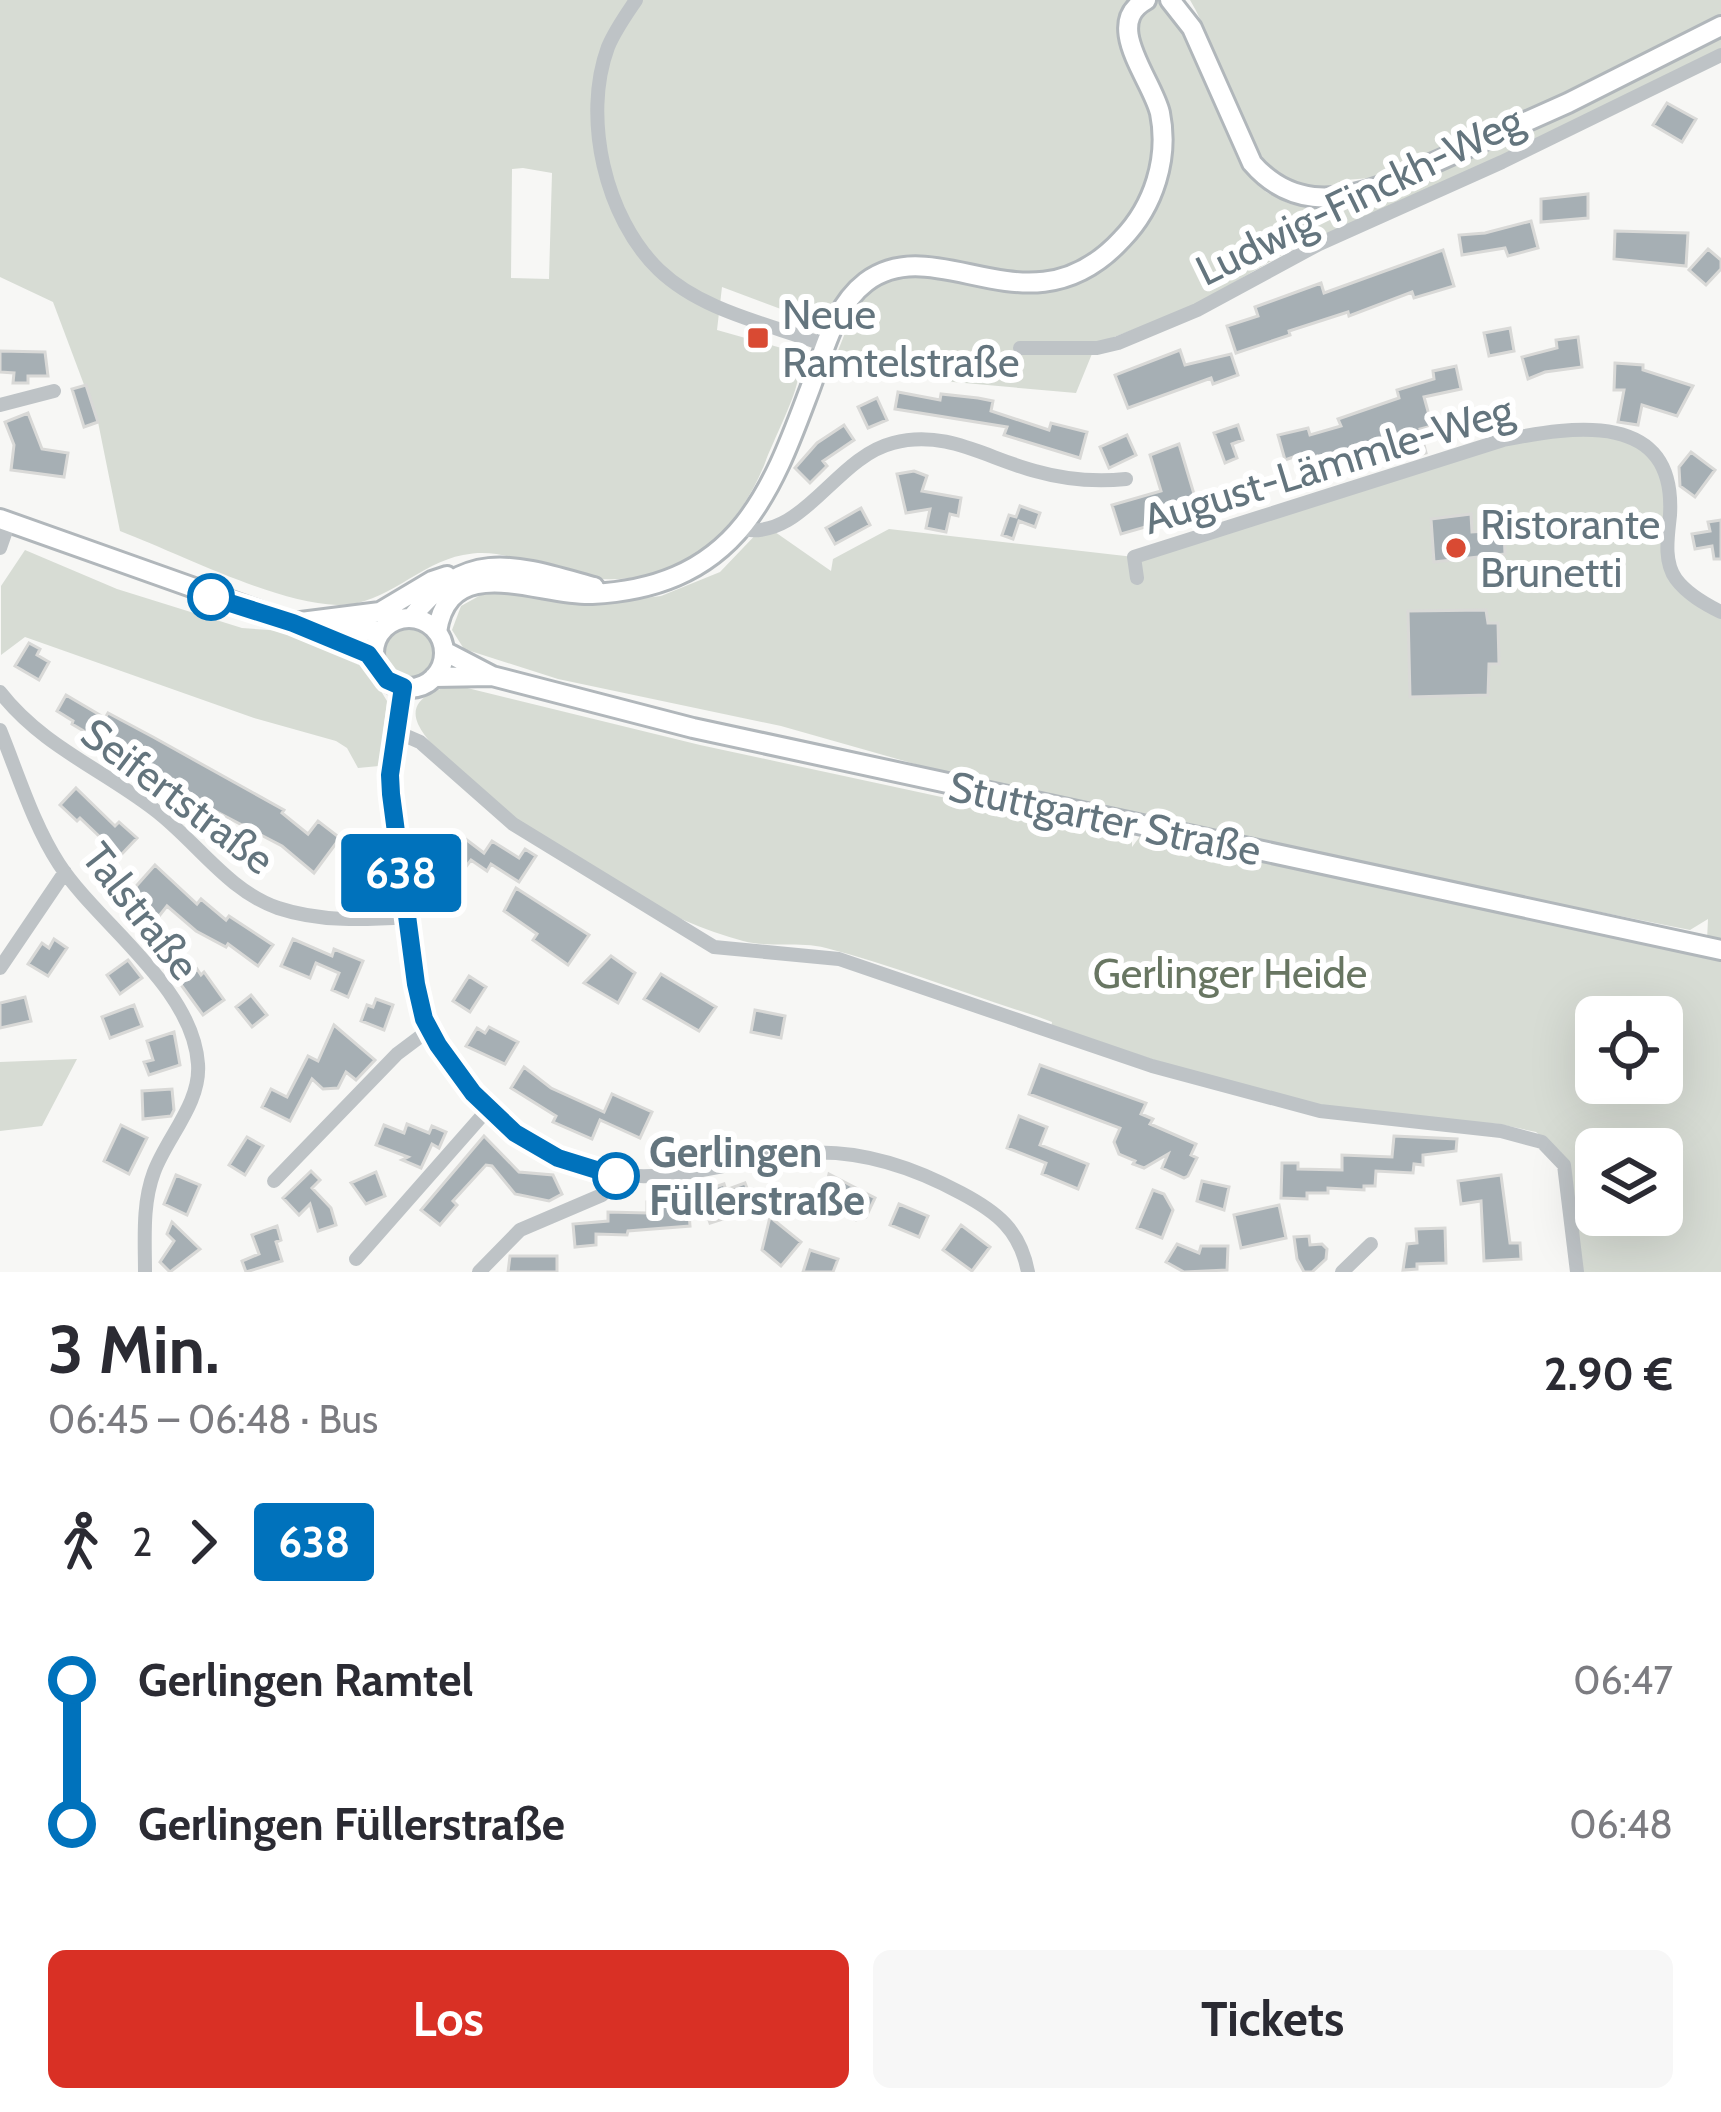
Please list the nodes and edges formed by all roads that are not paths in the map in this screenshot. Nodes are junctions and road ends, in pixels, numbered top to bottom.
1 (636, 0) edge
2 (1146, 0) edge
3 (1170, 0) edge
4 (1721, 26) edge
5 (1719, 61) edge
6 (825, 345) junction
7 (1020, 348) dead end
8 (54, 391) dead end
9 (0, 405) edge
10 (1126, 479) dead end
11 (4, 520) edge
12 (740, 529) junction
13 (0, 548) edge
14 (458, 575) junction
15 (1137, 578) dead end
16 (610, 592) junction
17 (1721, 612) edge
18 (412, 618) junction
19 (293, 623) junction
20 (381, 631) junction
21 (441, 642) junction
22 (374, 658) junction
23 (492, 676) junction
24 (434, 677) junction
25 (403, 687) junction
26 (0, 692) edge
27 (0, 730) edge
28 (397, 732) junction
29 (65, 872) junction
30 (408, 916) junction
31 (1721, 950) edge
32 (0, 968) edge
33 (429, 1030) junction
34 (488, 1109) junction
35 (616, 1176) junction
36 (274, 1181) dead end
37 (1371, 1244) dead end
38 (356, 1259) dead end
39 (145, 1272) edge
40 (479, 1272) edge
41 (1028, 1272) edge
42 (1342, 1272) edge
43 (1577, 1272) edge

1 - 6 street
2 - 6 main road
3 - 4 main road
5 - 7 street, Ludwig-Finckh-Weg
6 - 12 main road
8 - 9 street
10 - 12 street
11 - 13 street
11 - 19 main road
12 - 16 main road
14 - 16 main road
14 - 18 main road
14 - 19 main road
15 - 17 street, August-Lämmle-Weg
16 - 21 main road
18 - 20 main road
18 - 21 main road
19 - 20 main road
19 - 22 main road
20 - 22 main road
21 - 23 main road, Stuttgarter Straße
21 - 24 main road
22 - 25 main road
23 - 24 main road, Stuttgarter Straße
23 - 31 main road, Stuttgarter Straße
24 - 25 main road
25 - 28 street
26 - 30 street, Seifertstraße
27 - 29 street, Talstraße
28 - 30 street
28 - 43 street
29 - 32 street
29 - 39 street, Talstraße
30 - 33 street
33 - 34 street
33 - 36 street
34 - 35 street
34 - 38 street
35 - 40 street
35 - 41 street
37 - 42 street

